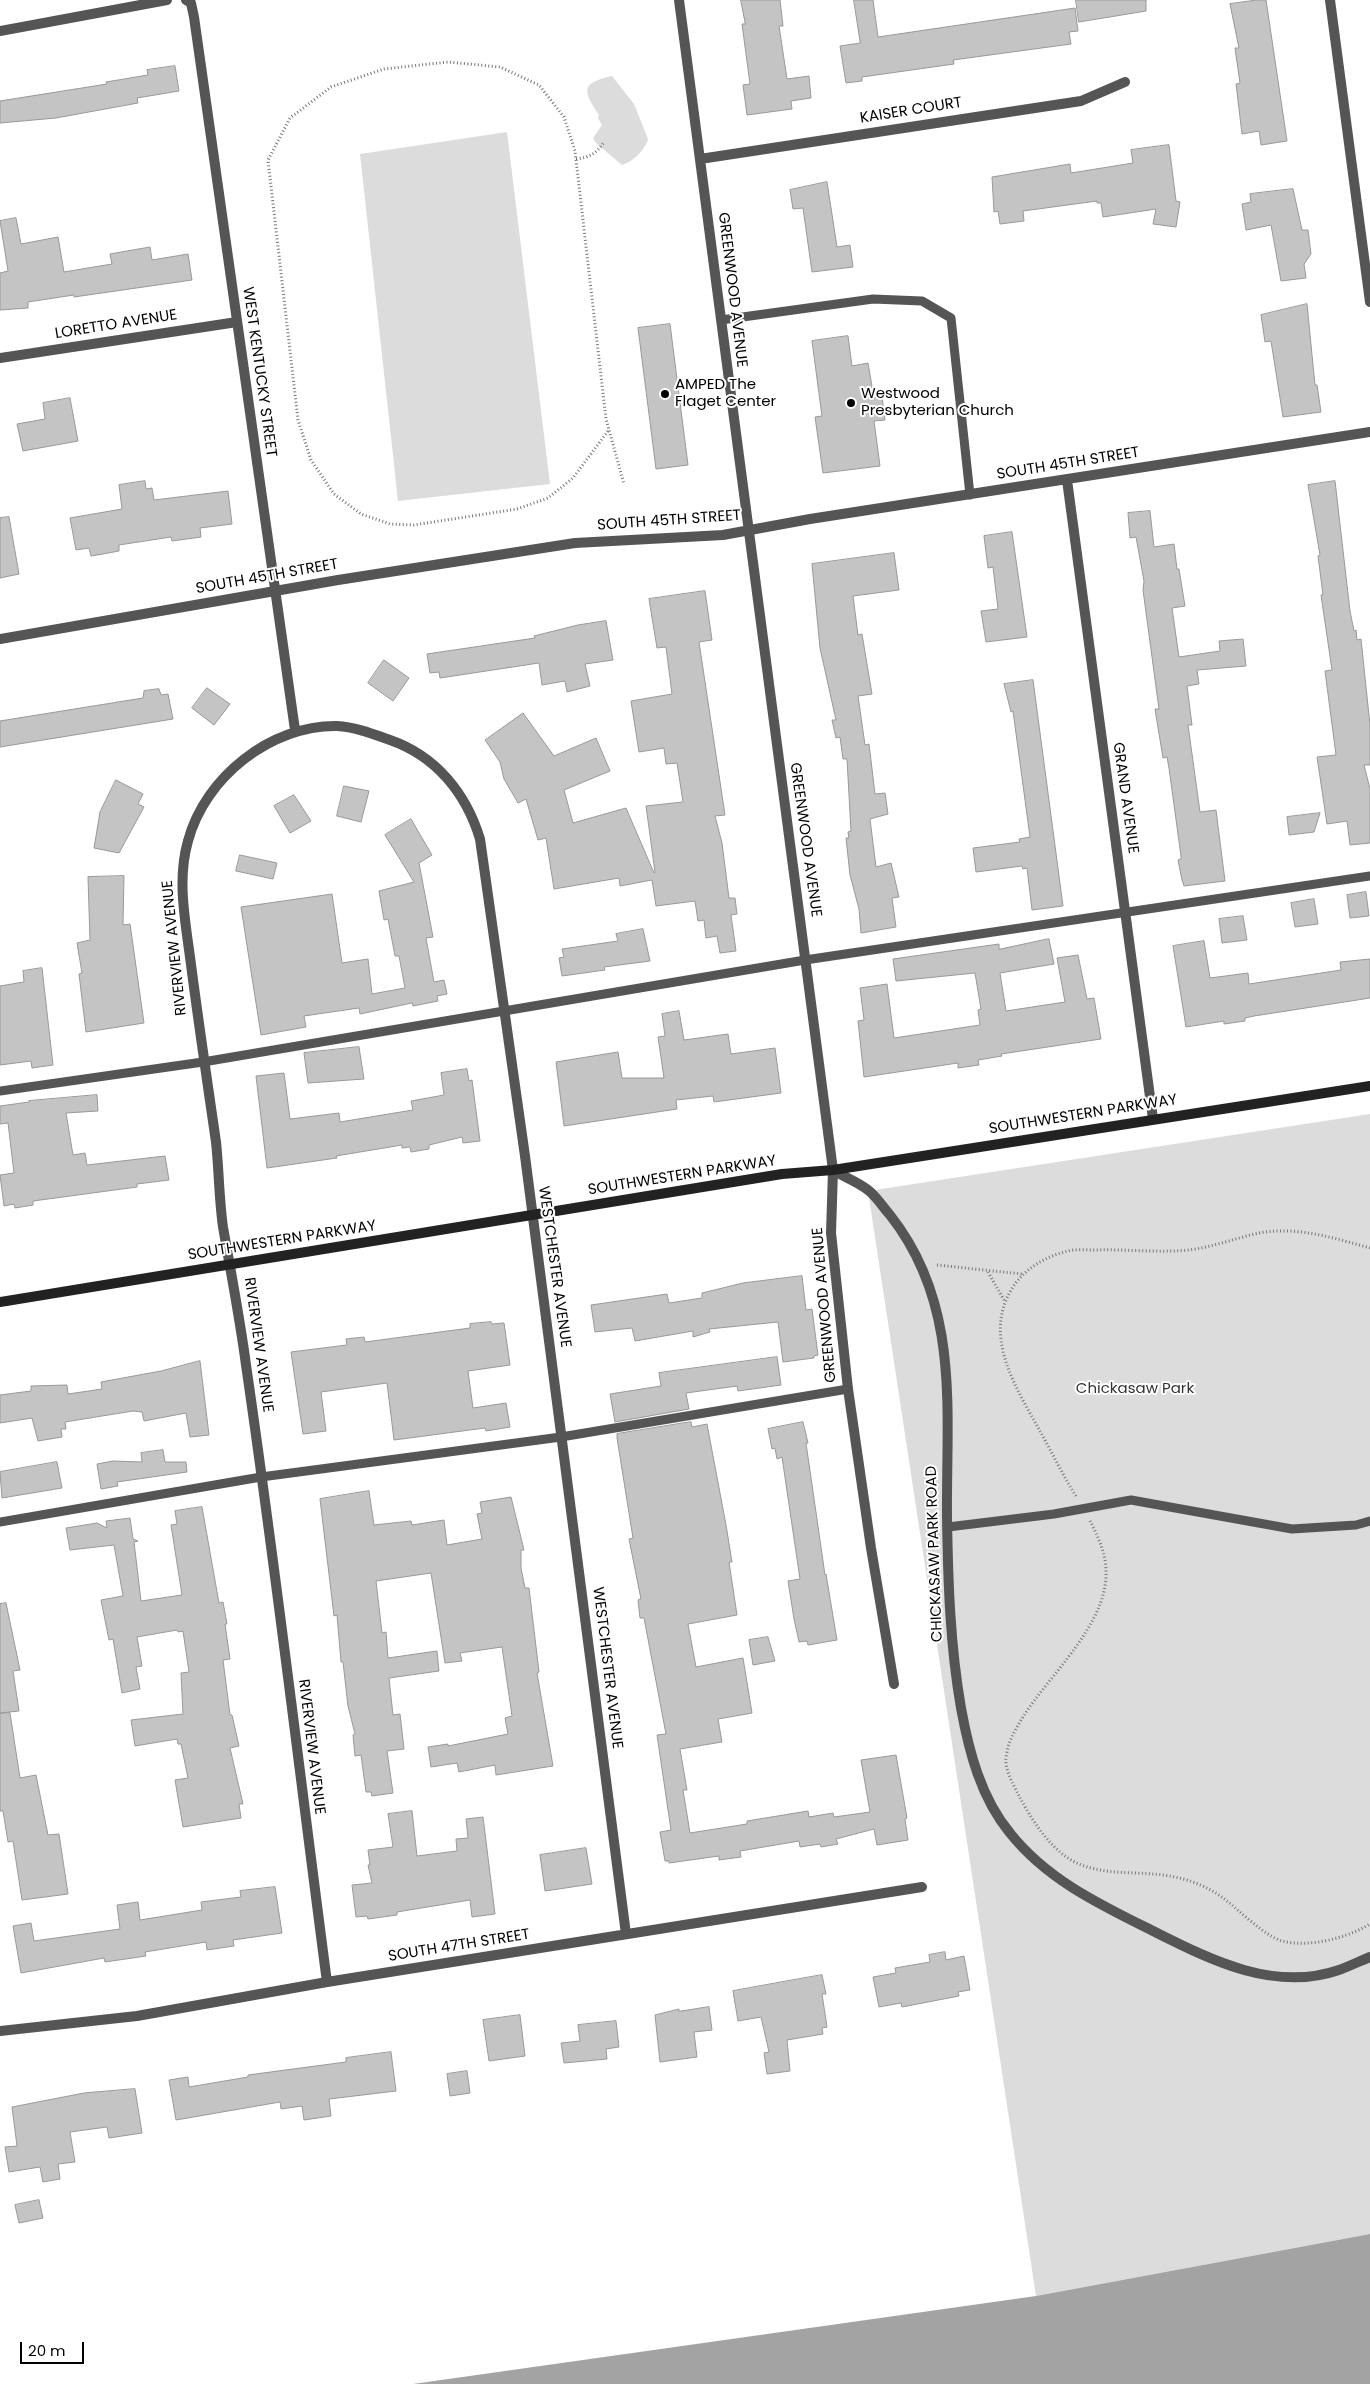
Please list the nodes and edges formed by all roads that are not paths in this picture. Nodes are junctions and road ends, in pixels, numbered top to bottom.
1 (168, 0) edge
2 (186, 0) edge
3 (679, 0) edge
4 (1330, 0) edge
5 (0, 31) edge
6 (1125, 82) dead end
7 (700, 159) junction
8 (1370, 302) edge
9 (721, 320) junction
10 (237, 322) junction
11 (0, 358) edge
12 (1370, 432) edge
13 (1066, 480) junction
14 (970, 495) junction
15 (749, 530) junction
16 (275, 591) junction
17 (0, 639) edge
18 (295, 730) junction
19 (1370, 876) edge
20 (1125, 912) junction
21 (806, 960) junction
22 (505, 1010) junction
23 (203, 1062) junction
24 (1370, 1086) edge
25 (0, 1091) edge
26 (1153, 1120) junction
27 (833, 1170) junction
28 (532, 1216) junction
29 (231, 1264) junction
30 (0, 1302) edge
31 (848, 1389) junction
32 (562, 1437) junction
33 (261, 1477) junction
34 (1370, 1521) edge
35 (0, 1522) edge
36 (948, 1527) junction
37 (894, 1684) dead end
38 (922, 1887) dead end
39 (626, 1934) junction
40 (1370, 1957) edge
41 (327, 1982) junction
42 (0, 2031) edge

1 - 5 street
2 - 10 street, WEST KENTUCKY STREET
3 - 7 street, GREENWOOD AVENUE
4 - 8 street
6 - 7 street, KAISER COURT
7 - 9 street, GREENWOOD AVENUE
9 - 14 lane
9 - 15 street, GREENWOOD AVENUE
10 - 11 street, LORETTO AVENUE
10 - 16 street, WEST KENTUCKY STREET
12 - 13 street, SOUTH 45TH STREET
13 - 14 street, SOUTH 45TH STREET
13 - 20 street, GRAND AVENUE
14 - 15 street, SOUTH 45TH STREET
15 - 16 street, SOUTH 45TH STREET
15 - 21 street, GREENWOOD AVENUE
16 - 17 street, SOUTH 45TH STREET
16 - 18 street, WEST KENTUCKY STREET
18 - 22 street, WESTCHESTER AVENUE
18 - 23 street, RIVERVIEW AVENUE
19 - 20 lane
20 - 21 lane
20 - 26 street, GRAND AVENUE
21 - 22 lane
21 - 27 street, GREENWOOD AVENUE
22 - 23 lane
22 - 28 street, WESTCHESTER AVENUE
23 - 25 lane
23 - 29 street, RIVERVIEW AVENUE
24 - 26 street, SOUTHWESTERN PARKWAY
26 - 27 street, SOUTHWESTERN PARKWAY
27 - 28 street, SOUTHWESTERN PARKWAY
27 - 31 street, GREENWOOD AVENUE
27 - 36 street, CHICKASAW PARK ROAD
28 - 29 street, SOUTHWESTERN PARKWAY
28 - 32 street, WESTCHESTER AVENUE
29 - 30 street, SOUTHWESTERN PARKWAY
29 - 33 street, RIVERVIEW AVENUE
31 - 32 lane
31 - 37 street, GREENWOOD AVENUE
32 - 33 lane
32 - 39 street, WESTCHESTER AVENUE
33 - 35 lane
33 - 41 street, RIVERVIEW AVENUE
34 - 36 lane
36 - 40 street, CHICKASAW PARK ROAD
38 - 39 street, SOUTH 47TH STREET
39 - 41 street, SOUTH 47TH STREET
41 - 42 street, SOUTH 47TH STREET

